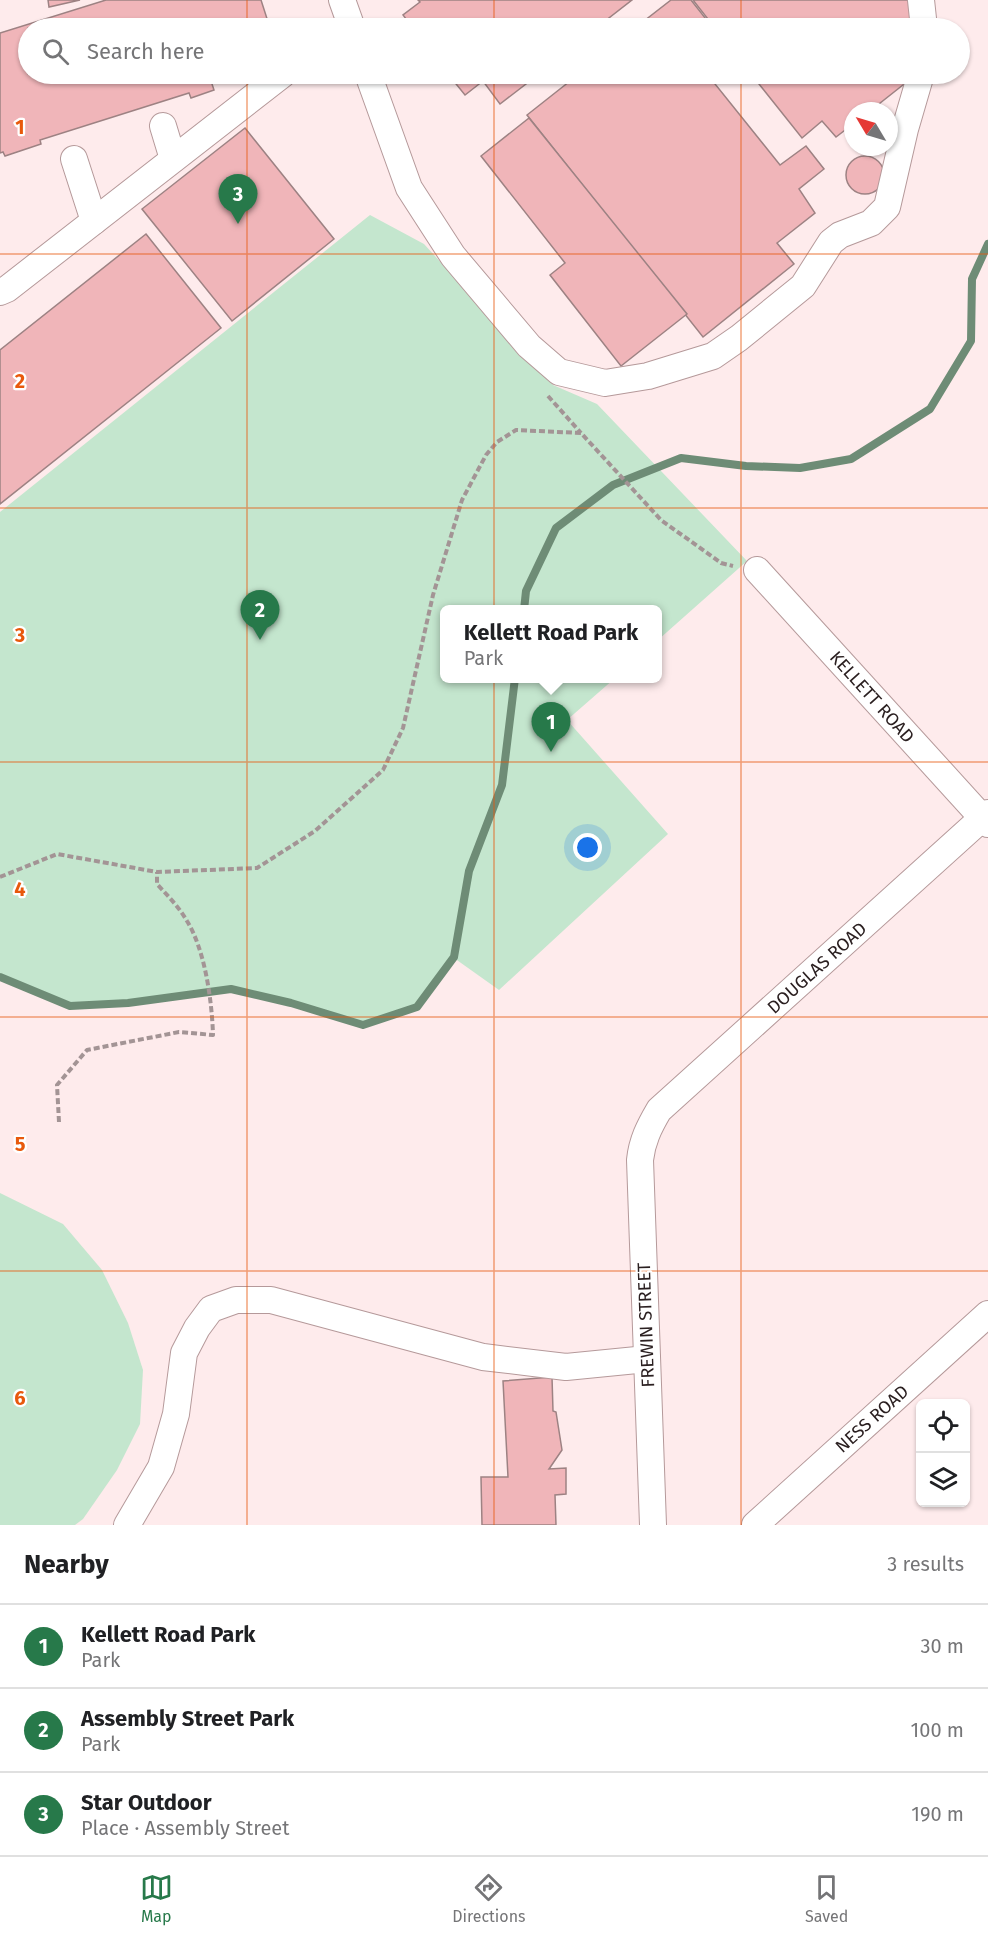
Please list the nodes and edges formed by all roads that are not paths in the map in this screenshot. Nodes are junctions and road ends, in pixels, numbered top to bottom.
1 (921, 0) edge
2 (923, 18) edge
3 (270, 84) edge
4 (372, 84) edge
5 (918, 84) edge
6 (163, 126) dead end
7 (74, 159) dead end
8 (173, 159) junction
9 (94, 221) junction
10 (0, 292) edge
11 (757, 570) road end
12 (986, 818) edge
13 (649, 1126) joint
14 (988, 1314) edge
15 (647, 1359) junction
16 (127, 1525) edge
17 (653, 1525) edge
18 (755, 1525) edge

1 - 2 street
3 - 8 street
4 - 5 street
6 - 8 street
7 - 9 street
8 - 9 street
9 - 10 street
11 - 12 street, KELLETT ROAD
12 - 13 street, DOUGLAS ROAD
13 - 15 street, FREWIN STREET
14 - 18 street, NESS ROAD
15 - 16 street
15 - 17 street, FREWIN STREET

